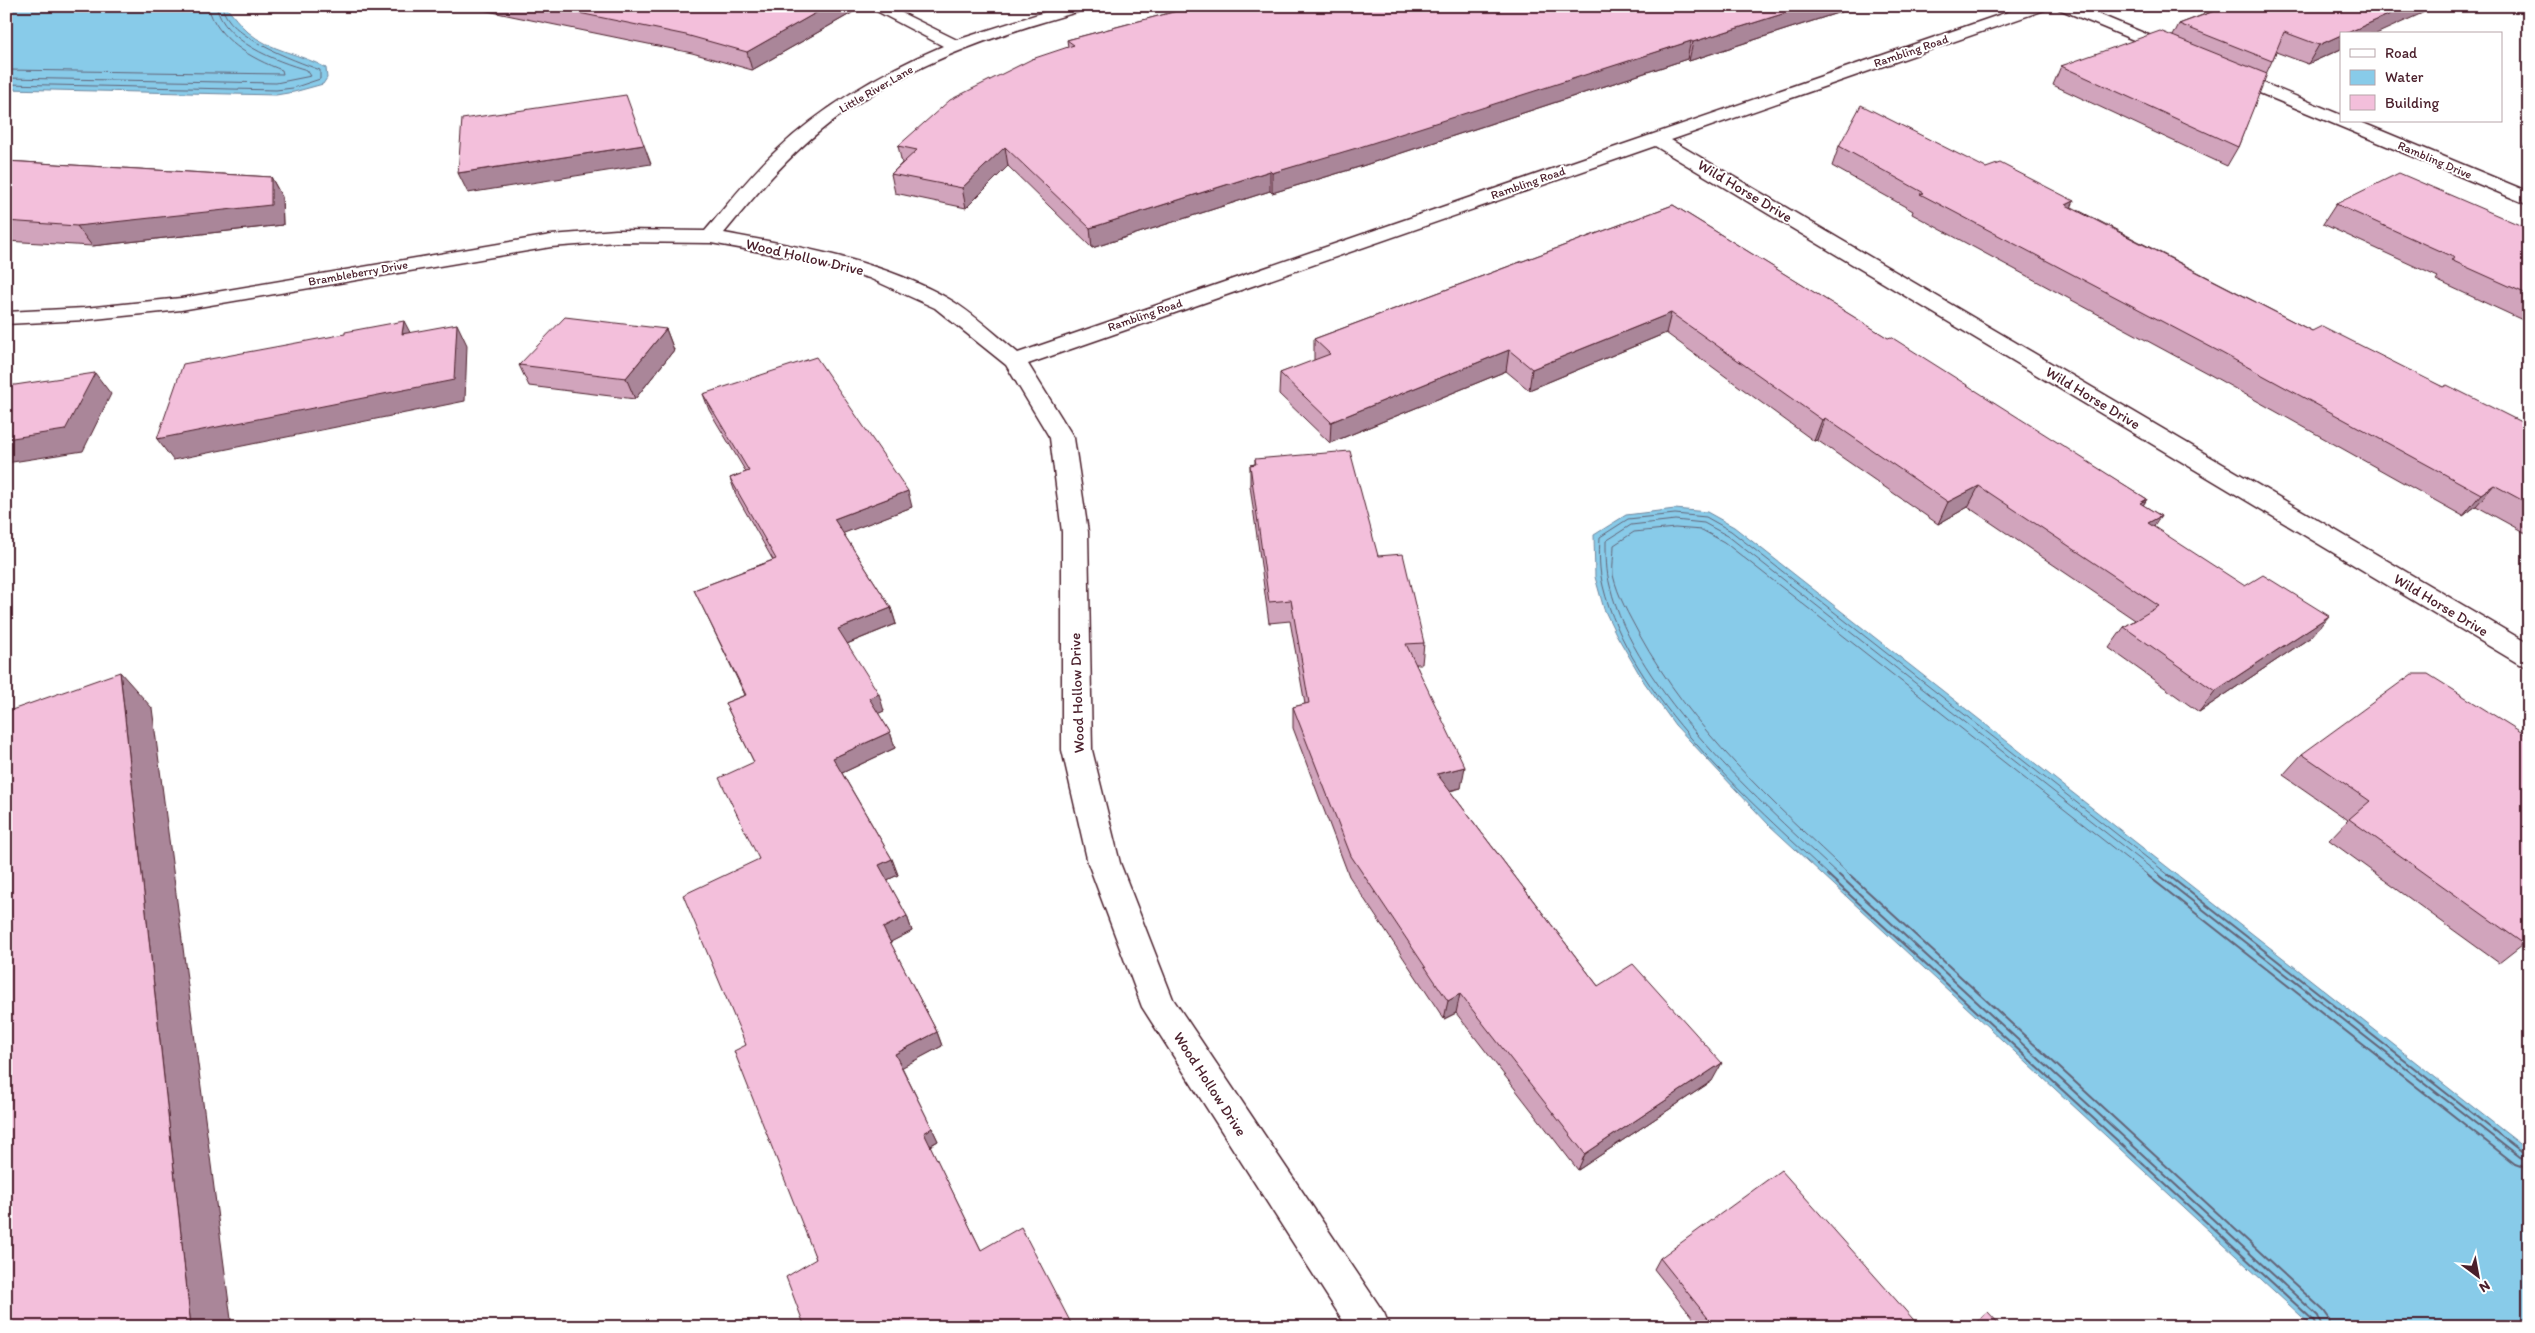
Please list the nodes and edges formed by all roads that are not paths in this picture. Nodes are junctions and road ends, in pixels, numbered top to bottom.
1 (875, 6) edge
2 (1082, 6) edge
3 (2042, 6) edge
4 (2066, 6) edge
5 (956, 46) junction
6 (2194, 60) edge
7 (2213, 67) edge
8 (2340, 120) edge
9 (2344, 122) edge
10 (1657, 139) junction
11 (2529, 199) edge
12 (711, 237) junction
13 (6, 318) edge
14 (1015, 360) junction
15 (2529, 657) edge
16 (1370, 1327) edge

1 - 5 street
2 - 5 street, Little River Lane
3 - 10 street, Rambling Road
4 - 6 street
5 - 12 street, Little River Lane
7 - 8 street, Rambling Drive
9 - 11 street, Rambling Drive
10 - 14 street, Rambling Road
10 - 15 street, Wild Horse Drive
12 - 13 street, Brambleberry Drive
12 - 14 street, Wood Hollow Drive
14 - 16 street, Wood Hollow Drive

